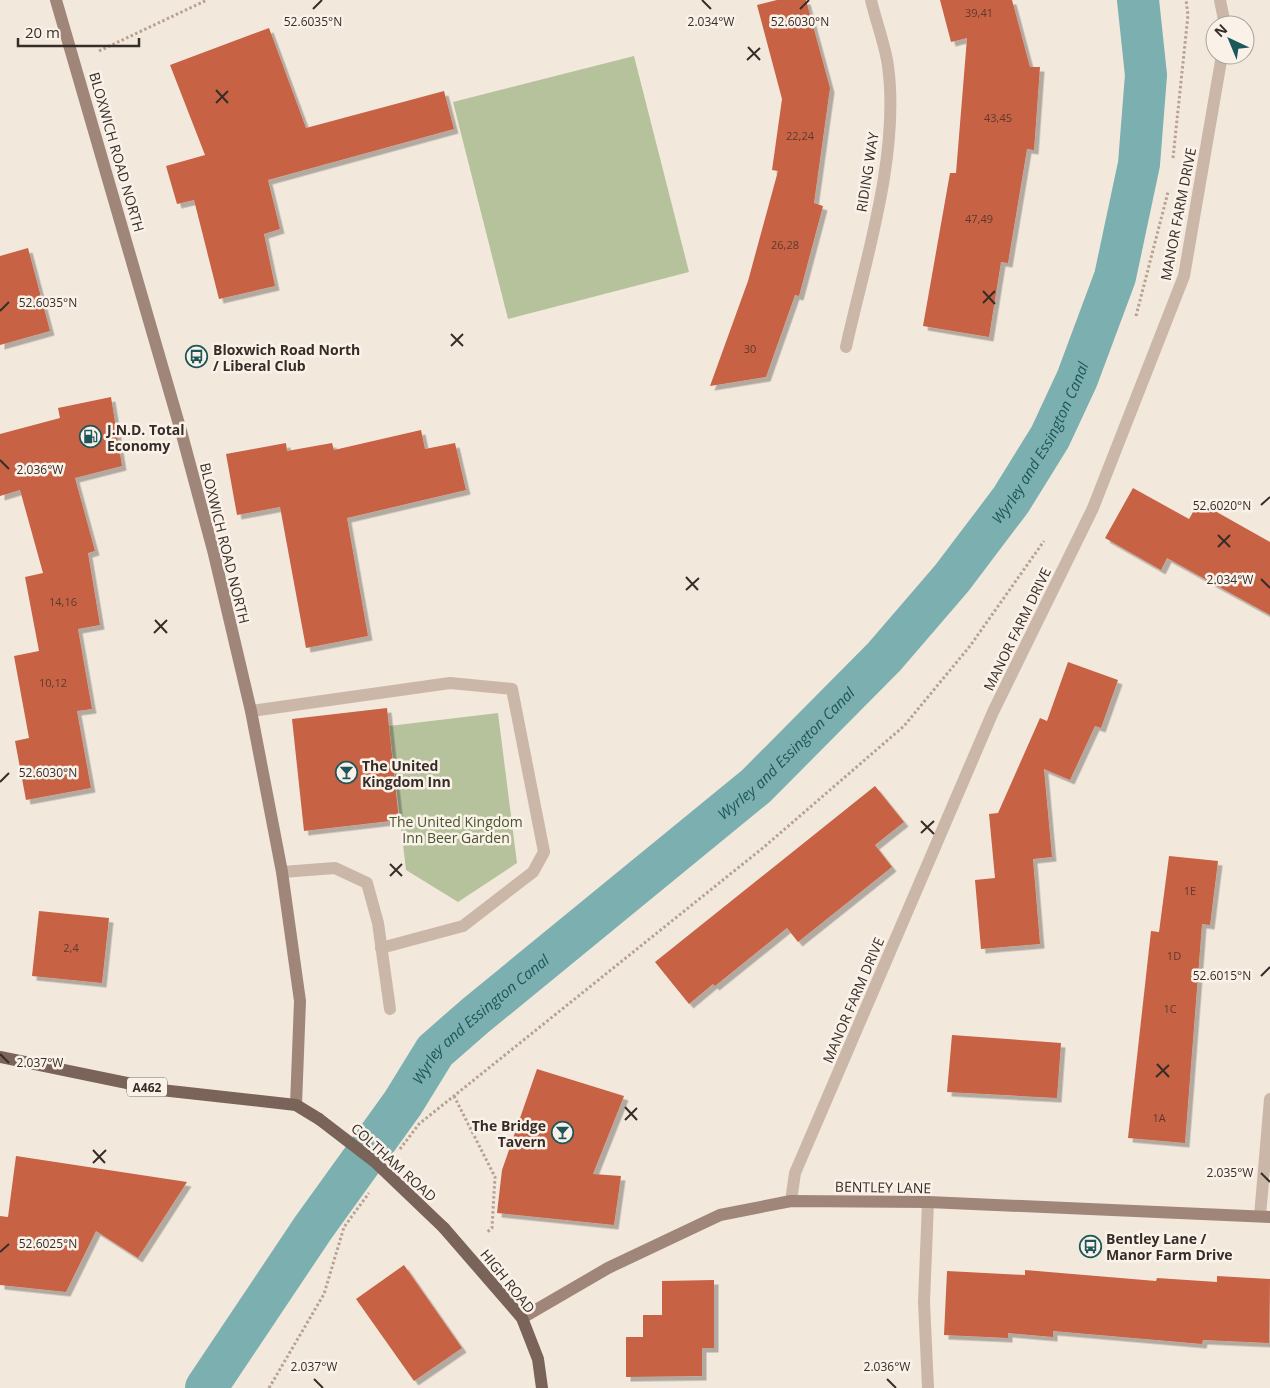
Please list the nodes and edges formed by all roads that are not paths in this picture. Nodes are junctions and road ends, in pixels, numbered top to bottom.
1 (56, 0) edge
2 (871, 0) edge
3 (1220, 0) edge
4 (1223, 15) edge
5 (1220, 65) edge
6 (846, 347) dead end
7 (251, 711) junction
8 (282, 872) junction
9 (381, 948) junction
10 (390, 1009) dead end
11 (0, 1057) edge
12 (1270, 1099) edge
13 (296, 1105) junction
14 (791, 1201) junction
15 (928, 1202) junction
16 (1265, 1216) edge
17 (444, 1228) joint
18 (522, 1318) junction
19 (542, 1388) edge
20 (928, 1388) edge

1 - 7 street, BLOXWICH ROAD NORTH
2 - 6 street, RIDING WAY
3 - 4 street
5 - 14 street, MANOR FARM DRIVE
7 - 8 street, BLOXWICH ROAD NORTH
7 - 9 street
8 - 9 street
8 - 13 street, BLOXWICH ROAD NORTH
9 - 10 street
11 - 13 main road, A462
12 - 16 street
13 - 17 main road, COLTHAM ROAD / A462, bridge
14 - 15 street, BENTLEY LANE
14 - 18 street, BENTLEY LANE
15 - 16 street, BENTLEY LANE
15 - 20 street
17 - 18 main road, HIGH ROAD / A462
18 - 19 main road, HIGH ROAD / A462

